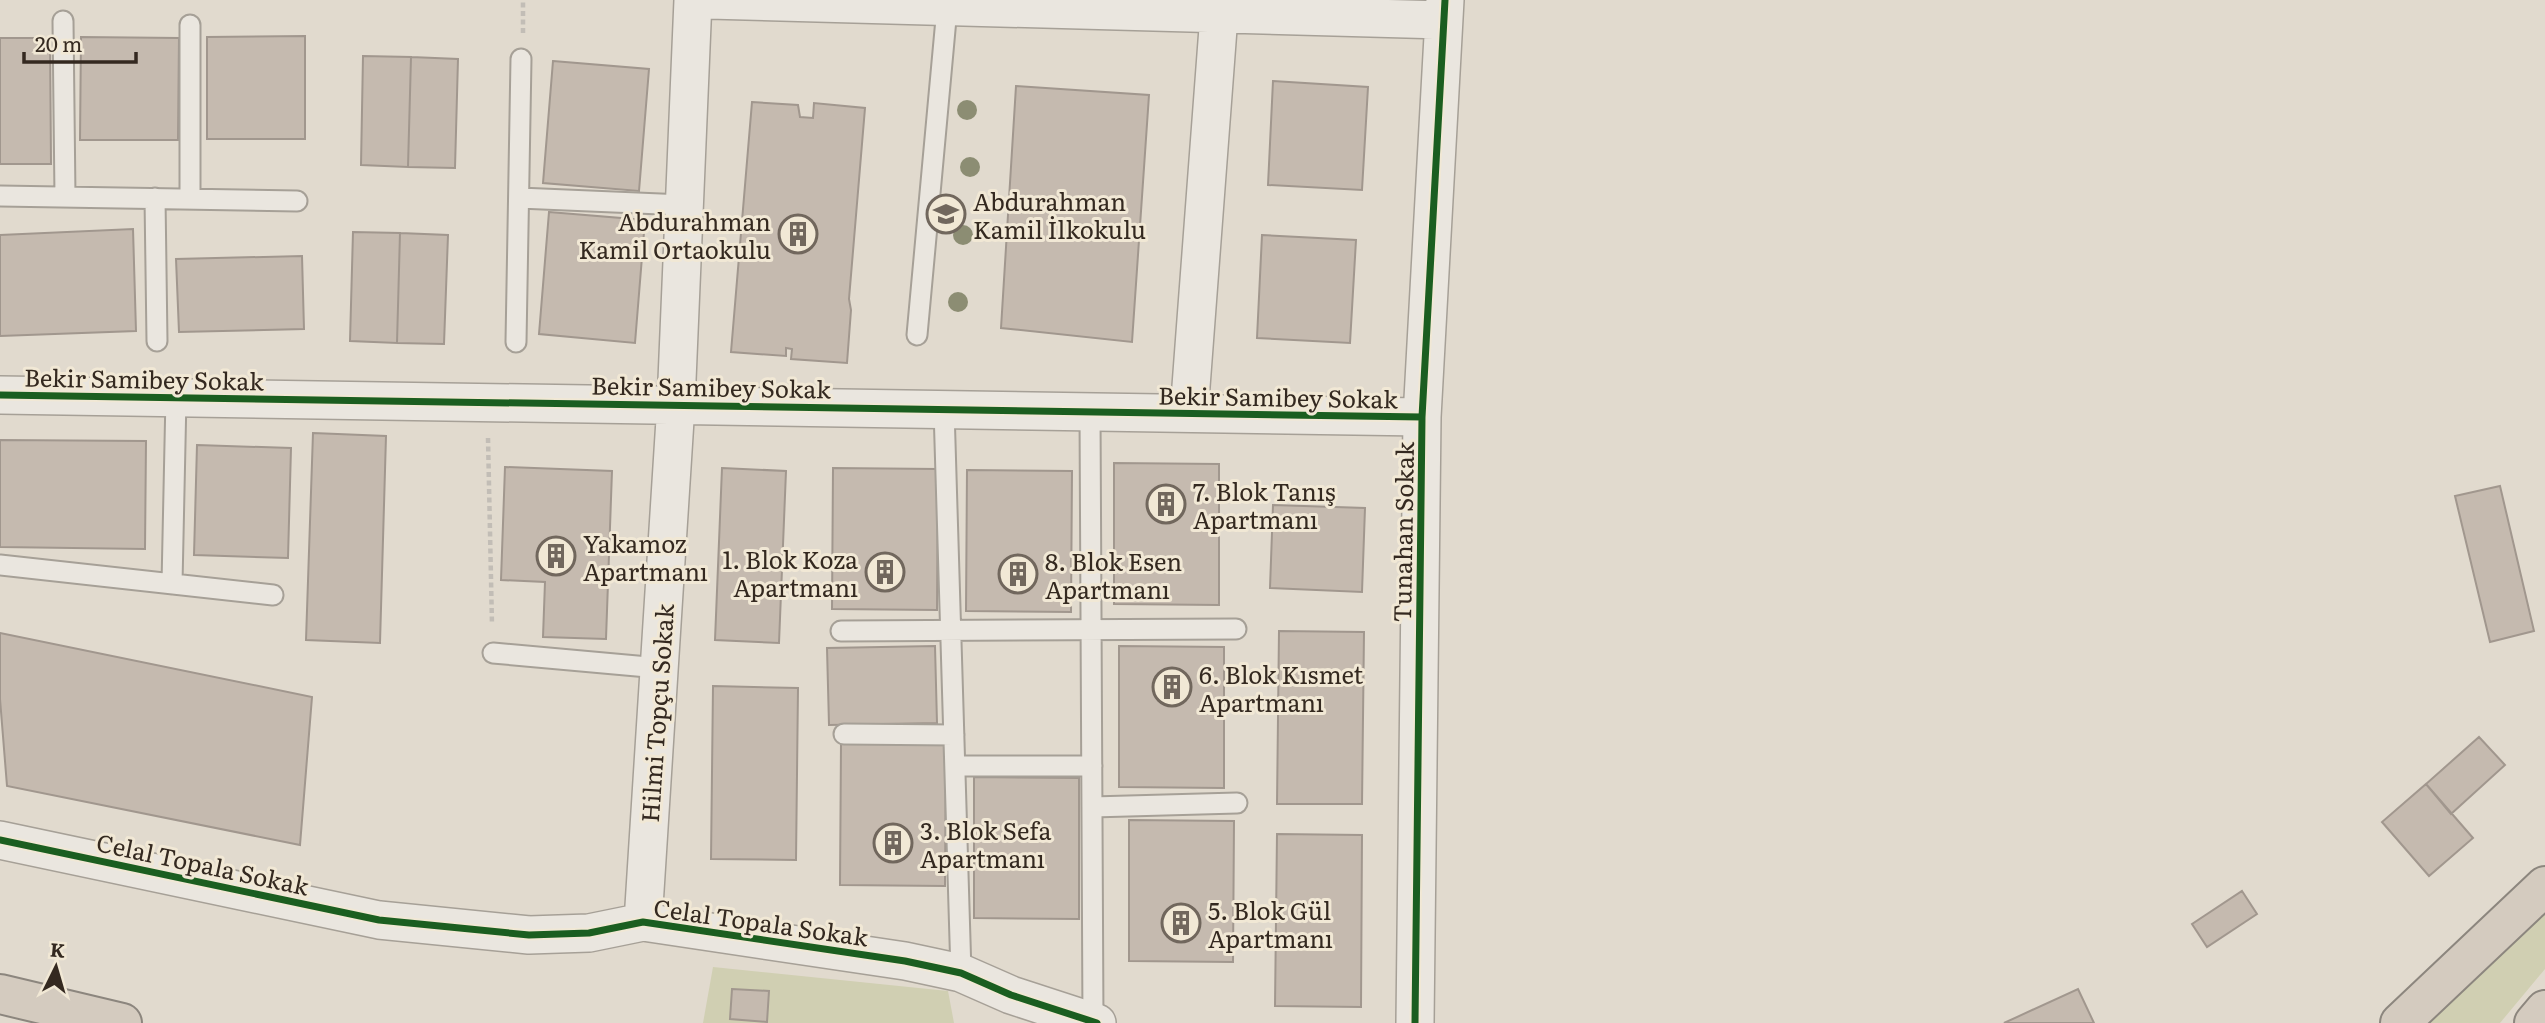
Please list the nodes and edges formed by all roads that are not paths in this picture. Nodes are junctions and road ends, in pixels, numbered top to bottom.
1 (693, 0) edge
2 (709, 0) edge
3 (962, 6) edge
4 (1232, 10) edge
5 (1444, 10) edge
6 (63, 20) dead end
7 (190, 25) dead end
8 (521, 59) dead end
9 (0, 196) edge
10 (65, 197) junction
11 (155, 198) junction
12 (519, 198) junction
13 (190, 199) junction
14 (297, 201) dead end
15 (684, 205) junction
16 (917, 335) dead end
17 (157, 341) dead end
18 (516, 342) dead end
19 (0, 395) edge
20 (176, 397) junction
21 (676, 404) junction
22 (944, 409) junction
23 (1090, 412) junction
24 (1189, 414) junction
25 (1422, 417) junction
26 (0, 565) edge
27 (172, 584) junction
28 (272, 595) dead end
29 (1237, 629) dead end
30 (1091, 630) junction
31 (841, 631) dead end
32 (951, 631) junction
33 (493, 653) road end
34 (659, 668) junction
35 (844, 734) dead end
36 (954, 735) junction
37 (956, 766) junction
38 (1092, 766) junction
39 (1237, 803) dead end
40 (1092, 807) junction
41 (0, 840) edge
42 (2545, 886) edge
43 (643, 922) junction
44 (961, 973) junction
45 (0, 994) edge
46 (1010, 1009) edge
47 (2545, 1010) edge
48 (122, 1023) edge
49 (1094, 1023) edge
50 (1415, 1023) edge
51 (2400, 1023) edge
52 (2534, 1023) edge

1 - 15 street, Hilmi Topçu Sokak
2 - 3 street
3 - 4 street
3 - 16 lane
4 - 5 street
4 - 24 street
5 - 25 street, Tunahan Sokak
6 - 10 lane
7 - 13 lane
8 - 12 lane
9 - 10 lane
10 - 11 lane
11 - 13 lane
11 - 17 lane
12 - 15 lane
12 - 18 lane
13 - 14 lane
15 - 21 street, Hilmi Topçu Sokak
19 - 20 street, Bekir Samibey Sokak
20 - 21 street, Bekir Samibey Sokak
20 - 27 lane
21 - 22 street, Bekir Samibey Sokak
21 - 34 street, Hilmi Topçu Sokak
22 - 23 street, Bekir Samibey Sokak
22 - 32 lane
23 - 24 street, Bekir Samibey Sokak
23 - 30 lane
24 - 25 street, Bekir Samibey Sokak
25 - 50 street, Tunahan Sokak
26 - 27 lane
27 - 28 lane
29 - 30 lane
30 - 32 lane
30 - 38 lane
31 - 32 lane
32 - 36 lane
33 - 34 lane
34 - 43 street, Hilmi Topçu Sokak
35 - 36 lane
36 - 37 lane
37 - 38 lane
37 - 44 lane
38 - 40 lane
39 - 40 lane
40 - 49 lane
41 - 43 street, Celal Topala Sokak
42 - 51 highway
43 - 44 street, Celal Topala Sokak
44 - 46 street, Celal Topala Sokak
45 - 48 highway
46 - 49 street, Celal Topala Sokak
47 - 52 highway

